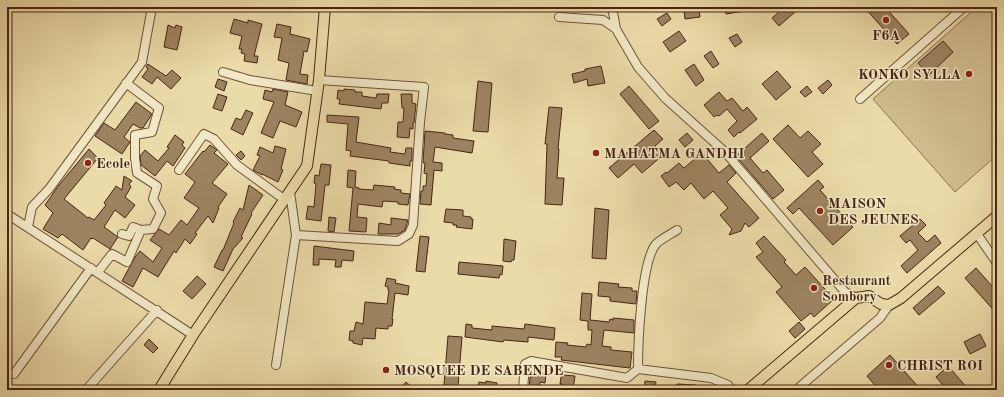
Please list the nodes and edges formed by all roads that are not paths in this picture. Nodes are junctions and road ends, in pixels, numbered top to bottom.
1 (152, 7) edge
2 (325, 7) edge
3 (612, 7) edge
4 (964, 7) edge
5 (559, 17) dead end
6 (616, 30) junction
7 (223, 72) dead end
8 (319, 80) junction
9 (126, 83) junction
10 (317, 91) junction
11 (860, 99) dead end
12 (179, 170) dead end
13 (288, 196) junction
14 (7, 214) edge
15 (997, 216) edge
16 (28, 227) junction
17 (141, 230) junction
18 (677, 230) dead end
19 (122, 234) dead end
20 (977, 234) junction
21 (296, 235) junction
22 (997, 263) edge
23 (94, 270) junction
24 (856, 298) junction
25 (889, 305) junction
26 (157, 310) junction
27 (193, 334) junction
28 (276, 365) dead end
29 (638, 369) junction
30 (14, 374) dead end
31 (86, 390) edge
32 (159, 390) edge
33 (523, 390) edge
34 (732, 390) edge
35 (748, 390) edge
36 (796, 390) edge

1 - 9 street
2 - 8 main road
3 - 6 street
4 - 11 street
5 - 6 street
6 - 24 street
7 - 10 street
8 - 10 main road
8 - 21 street
9 - 16 street
9 - 17 street
10 - 13 main road
12 - 13 street
13 - 21 street
13 - 27 main road
14 - 16 street
15 - 20 main road
16 - 23 street
17 - 19 street
17 - 23 street
18 - 29 street
20 - 22 street
20 - 25 main road
21 - 28 street
23 - 26 street
23 - 30 street
24 - 25 main road
24 - 35 main road
25 - 36 street
26 - 27 street
26 - 31 street
27 - 32 main road
29 - 33 street
29 - 34 street

